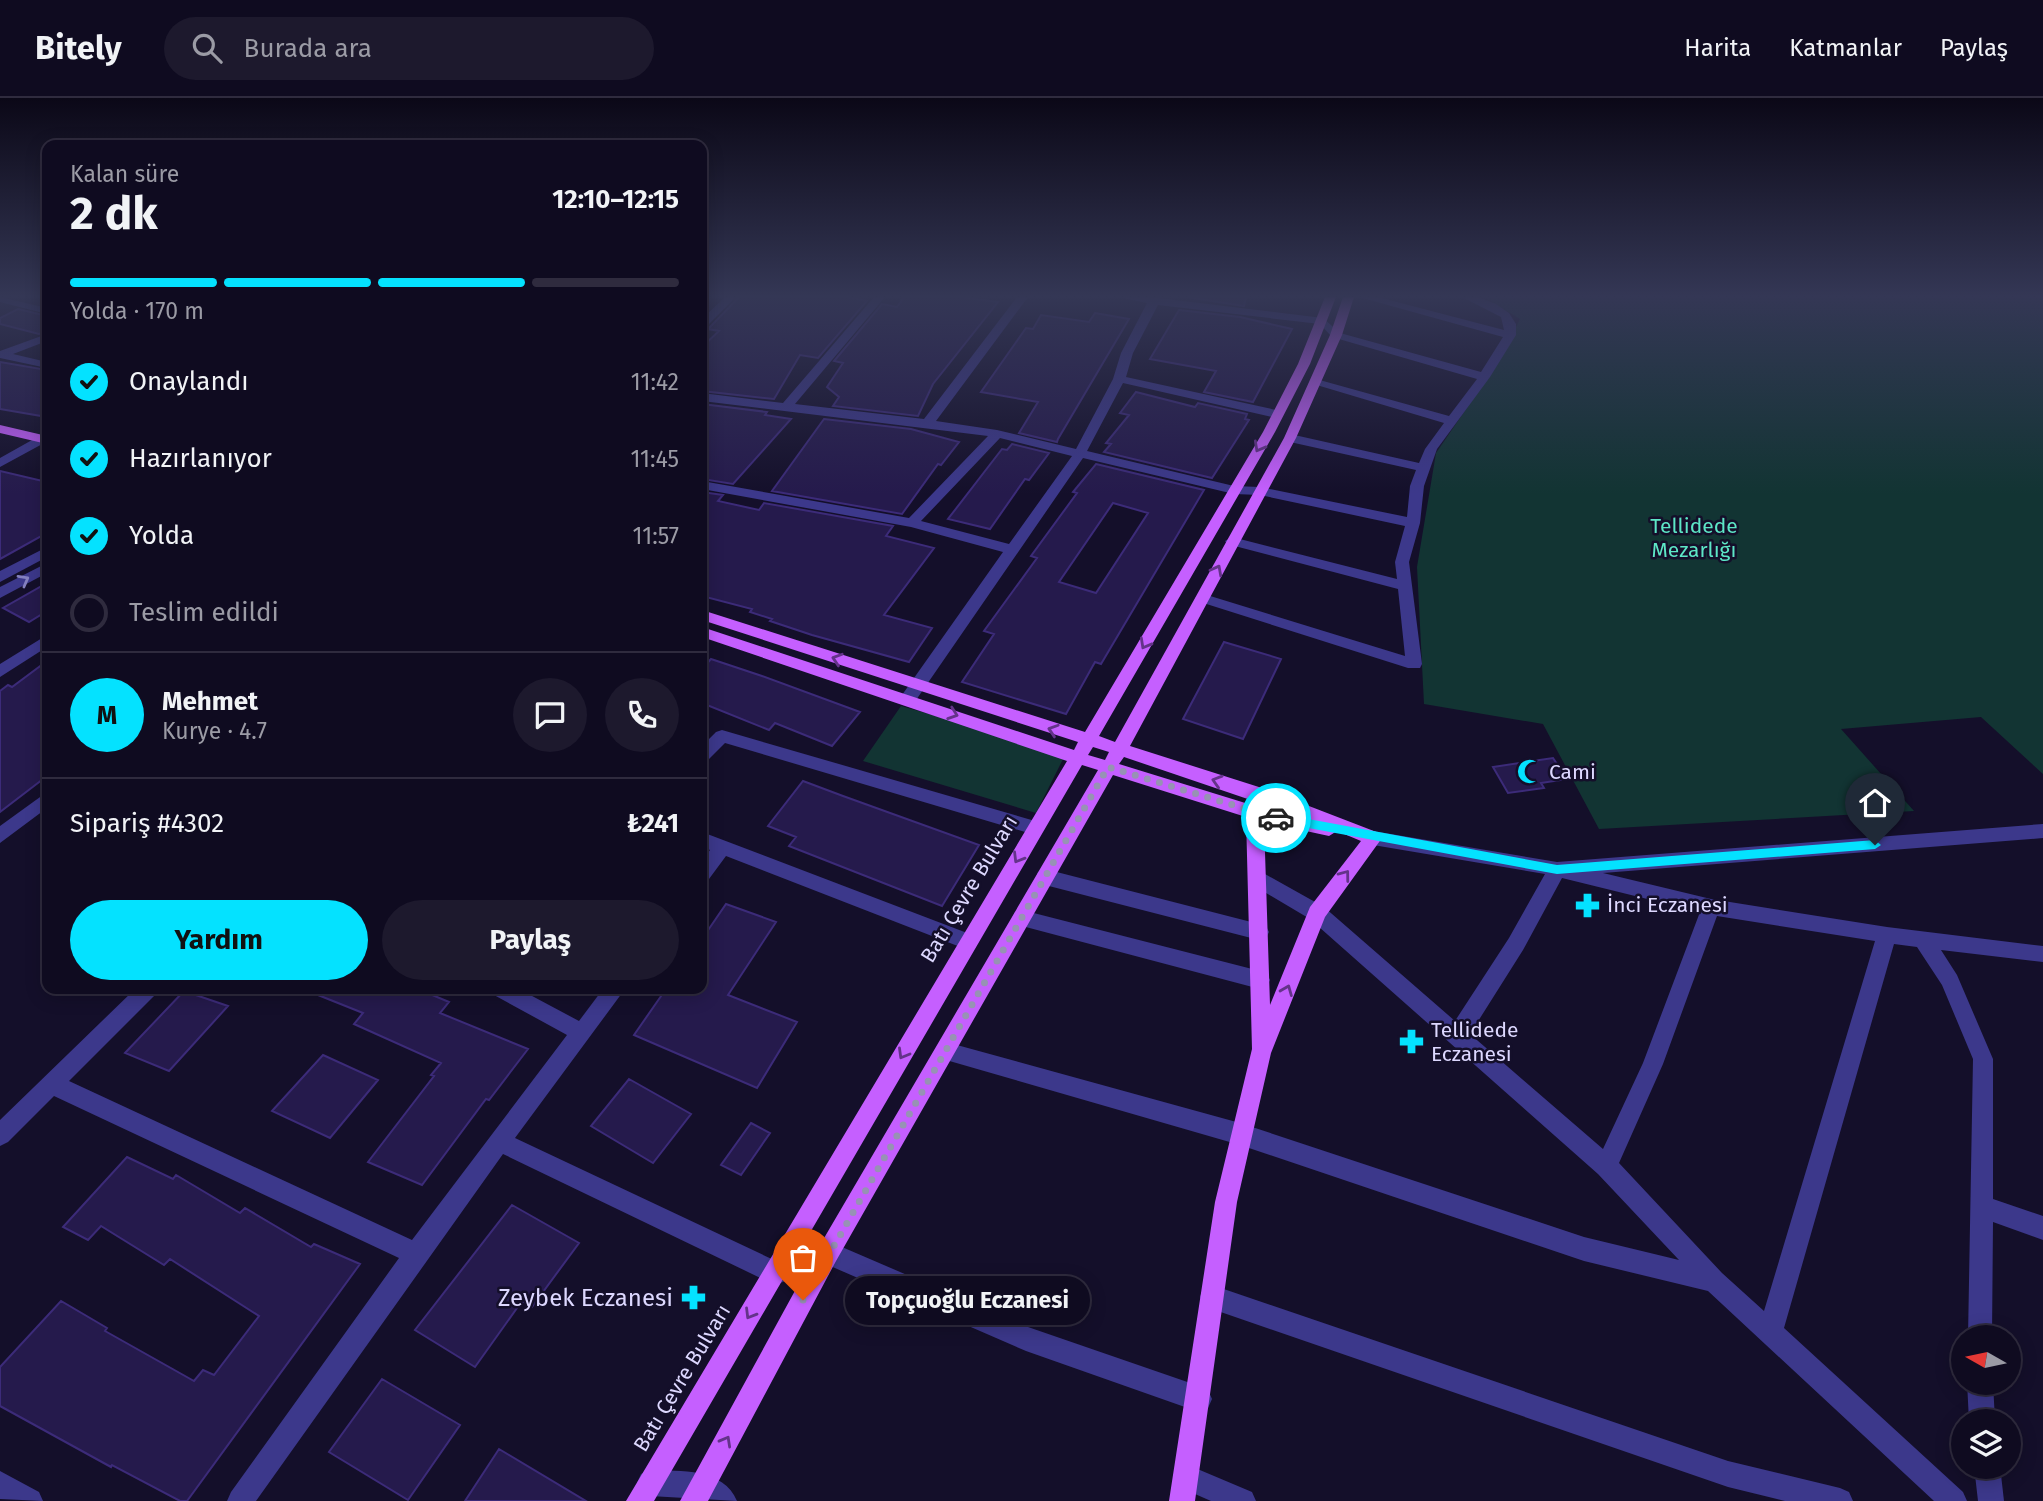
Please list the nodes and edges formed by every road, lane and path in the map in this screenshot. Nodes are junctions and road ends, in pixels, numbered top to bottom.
1 (822, 362) edge
2 (974, 362) edge
3 (1123, 362) edge
4 (1302, 362) edge
5 (1325, 362) edge
6 (1433, 362) edge
7 (1493, 362) edge
8 (1484, 377) junction
9 (1119, 379) junction
10 (1316, 383) junction
11 (707, 398) edge
12 (786, 407) junction
13 (1276, 414) junction
14 (0, 417) edge
15 (1451, 421) junction
16 (927, 424) junction
17 (0, 429) edge
18 (997, 434) junction
19 (42, 435) edge
20 (42, 436) edge
21 (42, 438) edge
22 (1290, 438) junction
23 (1080, 453) junction
24 (0, 463) edge
25 (1424, 467) junction
26 (707, 486) edge
27 (1234, 490) junction
28 (1260, 491) junction
29 (912, 523) junction
30 (1413, 523) junction
31 (1232, 541) junction
32 (1013, 550) junction
33 (42, 554) edge
34 (42, 570) edge
35 (0, 577) edge
36 (1404, 586) junction
37 (0, 593) edge
38 (1202, 598) junction
39 (707, 617) edge
40 (707, 633) edge
41 (42, 643) edge
42 (0, 672) edge
43 (912, 692) junction
44 (1084, 750) junction
45 (1119, 750) junction
46 (707, 751) edge
47 (1108, 767) junction
48 (1256, 793) junction
49 (42, 803) edge
50 (1255, 813) junction
51 (1035, 828) junction
52 (2043, 831) edge
53 (0, 836) edge
54 (1374, 838) junction
55 (707, 841) edge
56 (722, 848) junction
57 (707, 868) edge
58 (1557, 870) junction
59 (1045, 877) junction
60 (1258, 879) junction
61 (1711, 907) junction
62 (1317, 912) junction
63 (1022, 918) junction
64 (1259, 932) junction
65 (1887, 935) junction
66 (1923, 939) junction
67 (968, 942) junction
68 (2043, 954) edge
69 (1260, 980) junction
70 (143, 994) edge
71 (510, 994) edge
72 (611, 994) edge
73 (582, 1033) junction
74 (1457, 1036) junction
75 (946, 1051) junction
76 (1261, 1053) junction
77 (52, 1084) junction
78 (1240, 1134) junction
79 (0, 1135) edge
80 (499, 1141) junction
81 (1606, 1166) junction
82 (1981, 1206) junction
83 (2043, 1228) edge
84 (828, 1253) junction
85 (416, 1254) junction
86 (775, 1273) junction
87 (1714, 1281) junction
88 (1212, 1297) junction
89 (1980, 1325) edge
90 (1770, 1333) junction
91 (1199, 1399) junction
92 (1988, 1479) edge
93 (0, 1484) edge
94 (1185, 1490) edge
95 (645, 1492) edge
96 (697, 1493) edge
97 (30, 1501) edge
98 (240, 1501) edge
99 (724, 1501) edge
100 (1244, 1501) edge
101 (1840, 1501) edge
102 (1954, 1501) edge
103 (1991, 1501) edge

1 - 12 street
2 - 16 street
3 - 9 street
4 - 13 main road, Batı Çevre Bulvarı
5 - 10 main road
6 - 8 street
7 - 8 street
8 - 15 street
9 - 13 street
9 - 23 street
10 - 15 street
10 - 22 main road
11 - 12 street
12 - 16 street
13 -> 27 main road, Batı Çevre Bulvarı
14 - 19 main road
15 - 25 street
16 - 18 street
17 - 20 main road
18 - 23 street
18 - 29 street
21 - 24 street
22 - 25 street
22 - 28 main road
23 - 27 street
23 - 32 street
25 - 30 street
26 - 29 street
27 - 28 street
27 -> 44 main road, Batı Çevre Bulvarı
28 - 30 street
28 - 31 main road
29 - 32 street
30 - 36 street
31 - 36 street
38 -> 31 main road
32 - 43 street
33 - 35 street
37 -> 34 street
36 - 38 street
38 - 45 main road
43 -> 39 main road
40 - 43 main road
41 - 42 street
43 - 44 main road
44 - 45 main road
44 - 47 main road
44 - 51 main road, Batı Çevre Bulvarı
45 - 47 main road
48 -> 45 main road
46 - 51 street
47 - 50 main road
47 - 59 main road
48 - 50 street
48 - 54 main road
49 - 53 street
50 - 54 main road
50 - 60 main road
51 -> 67 main road, Batı Çevre Bulvarı
52 - 58 street
54 - 58 street
62 -> 54 main road
55 - 56 street
56 - 57 street
56 - 67 street
58 - 61 street
58 - 74 street
59 - 63 main road
59 - 64 street
60 - 62 street
60 - 64 main road
61 - 65 street
61 - 81 street
62 - 74 street
76 -> 62 main road
63 - 69 street
63 - 75 main road
64 - 69 main road
65 - 66 street
65 - 90 street
66 - 68 street
66 - 82 street
67 -> 86 main road, Batı Çevre Bulvarı
69 - 76 main road
70 - 77 street
71 - 73 street
72 - 73 street
73 - 80 street
74 - 81 street
75 - 78 street
75 - 84 main road
76 - 78 main road
77 - 79 street
77 - 85 street
78 - 87 street
78 - 88 main road
80 - 85 street
80 - 86 street
81 - 87 street
82 - 83 street
82 - 89 street
84 - 86 street
84 - 91 street
96 -> 84 main road
85 - 98 street
86 -> 95 main road, Batı Çevre Bulvarı
87 - 90 street
88 - 91 main road
88 - 101 street
90 - 102 street
91 - 94 main road
92 - 103 street
93 - 97 street
94 - 100 street
95 - 96 street
96 - 99 street

